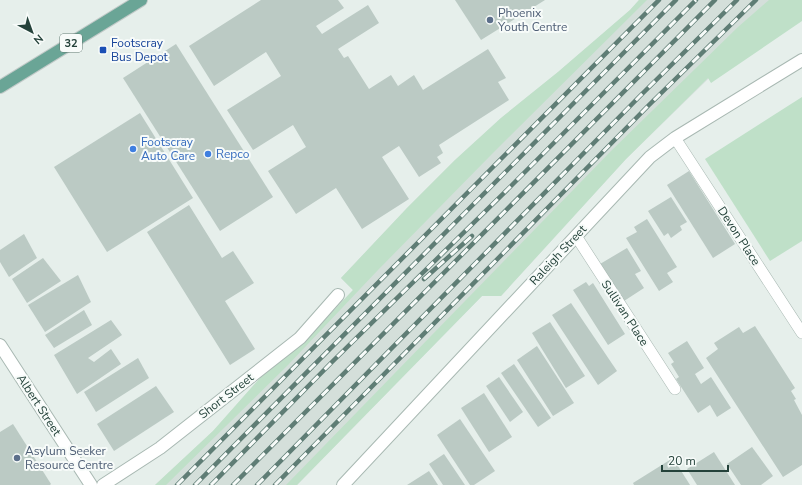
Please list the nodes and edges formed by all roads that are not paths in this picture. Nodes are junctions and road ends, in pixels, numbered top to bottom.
1 (141, 0) edge
2 (802, 60) edge
3 (0, 87) edge
4 (675, 138) junction
5 (576, 236) junction
6 (338, 295) dead end
7 (802, 333) edge
8 (0, 345) edge
9 (675, 389) dead end
10 (91, 485) edge
11 (103, 485) edge
12 (343, 485) edge

1 - 3 main road, 32
2 - 4 street, Raleigh Street
4 - 5 street, Raleigh Street
4 - 7 lane, Devon Place
5 - 9 lane, Sullivan Place
5 - 12 street, Raleigh Street
6 - 11 street, Short Street
8 - 10 street, Albert Street

